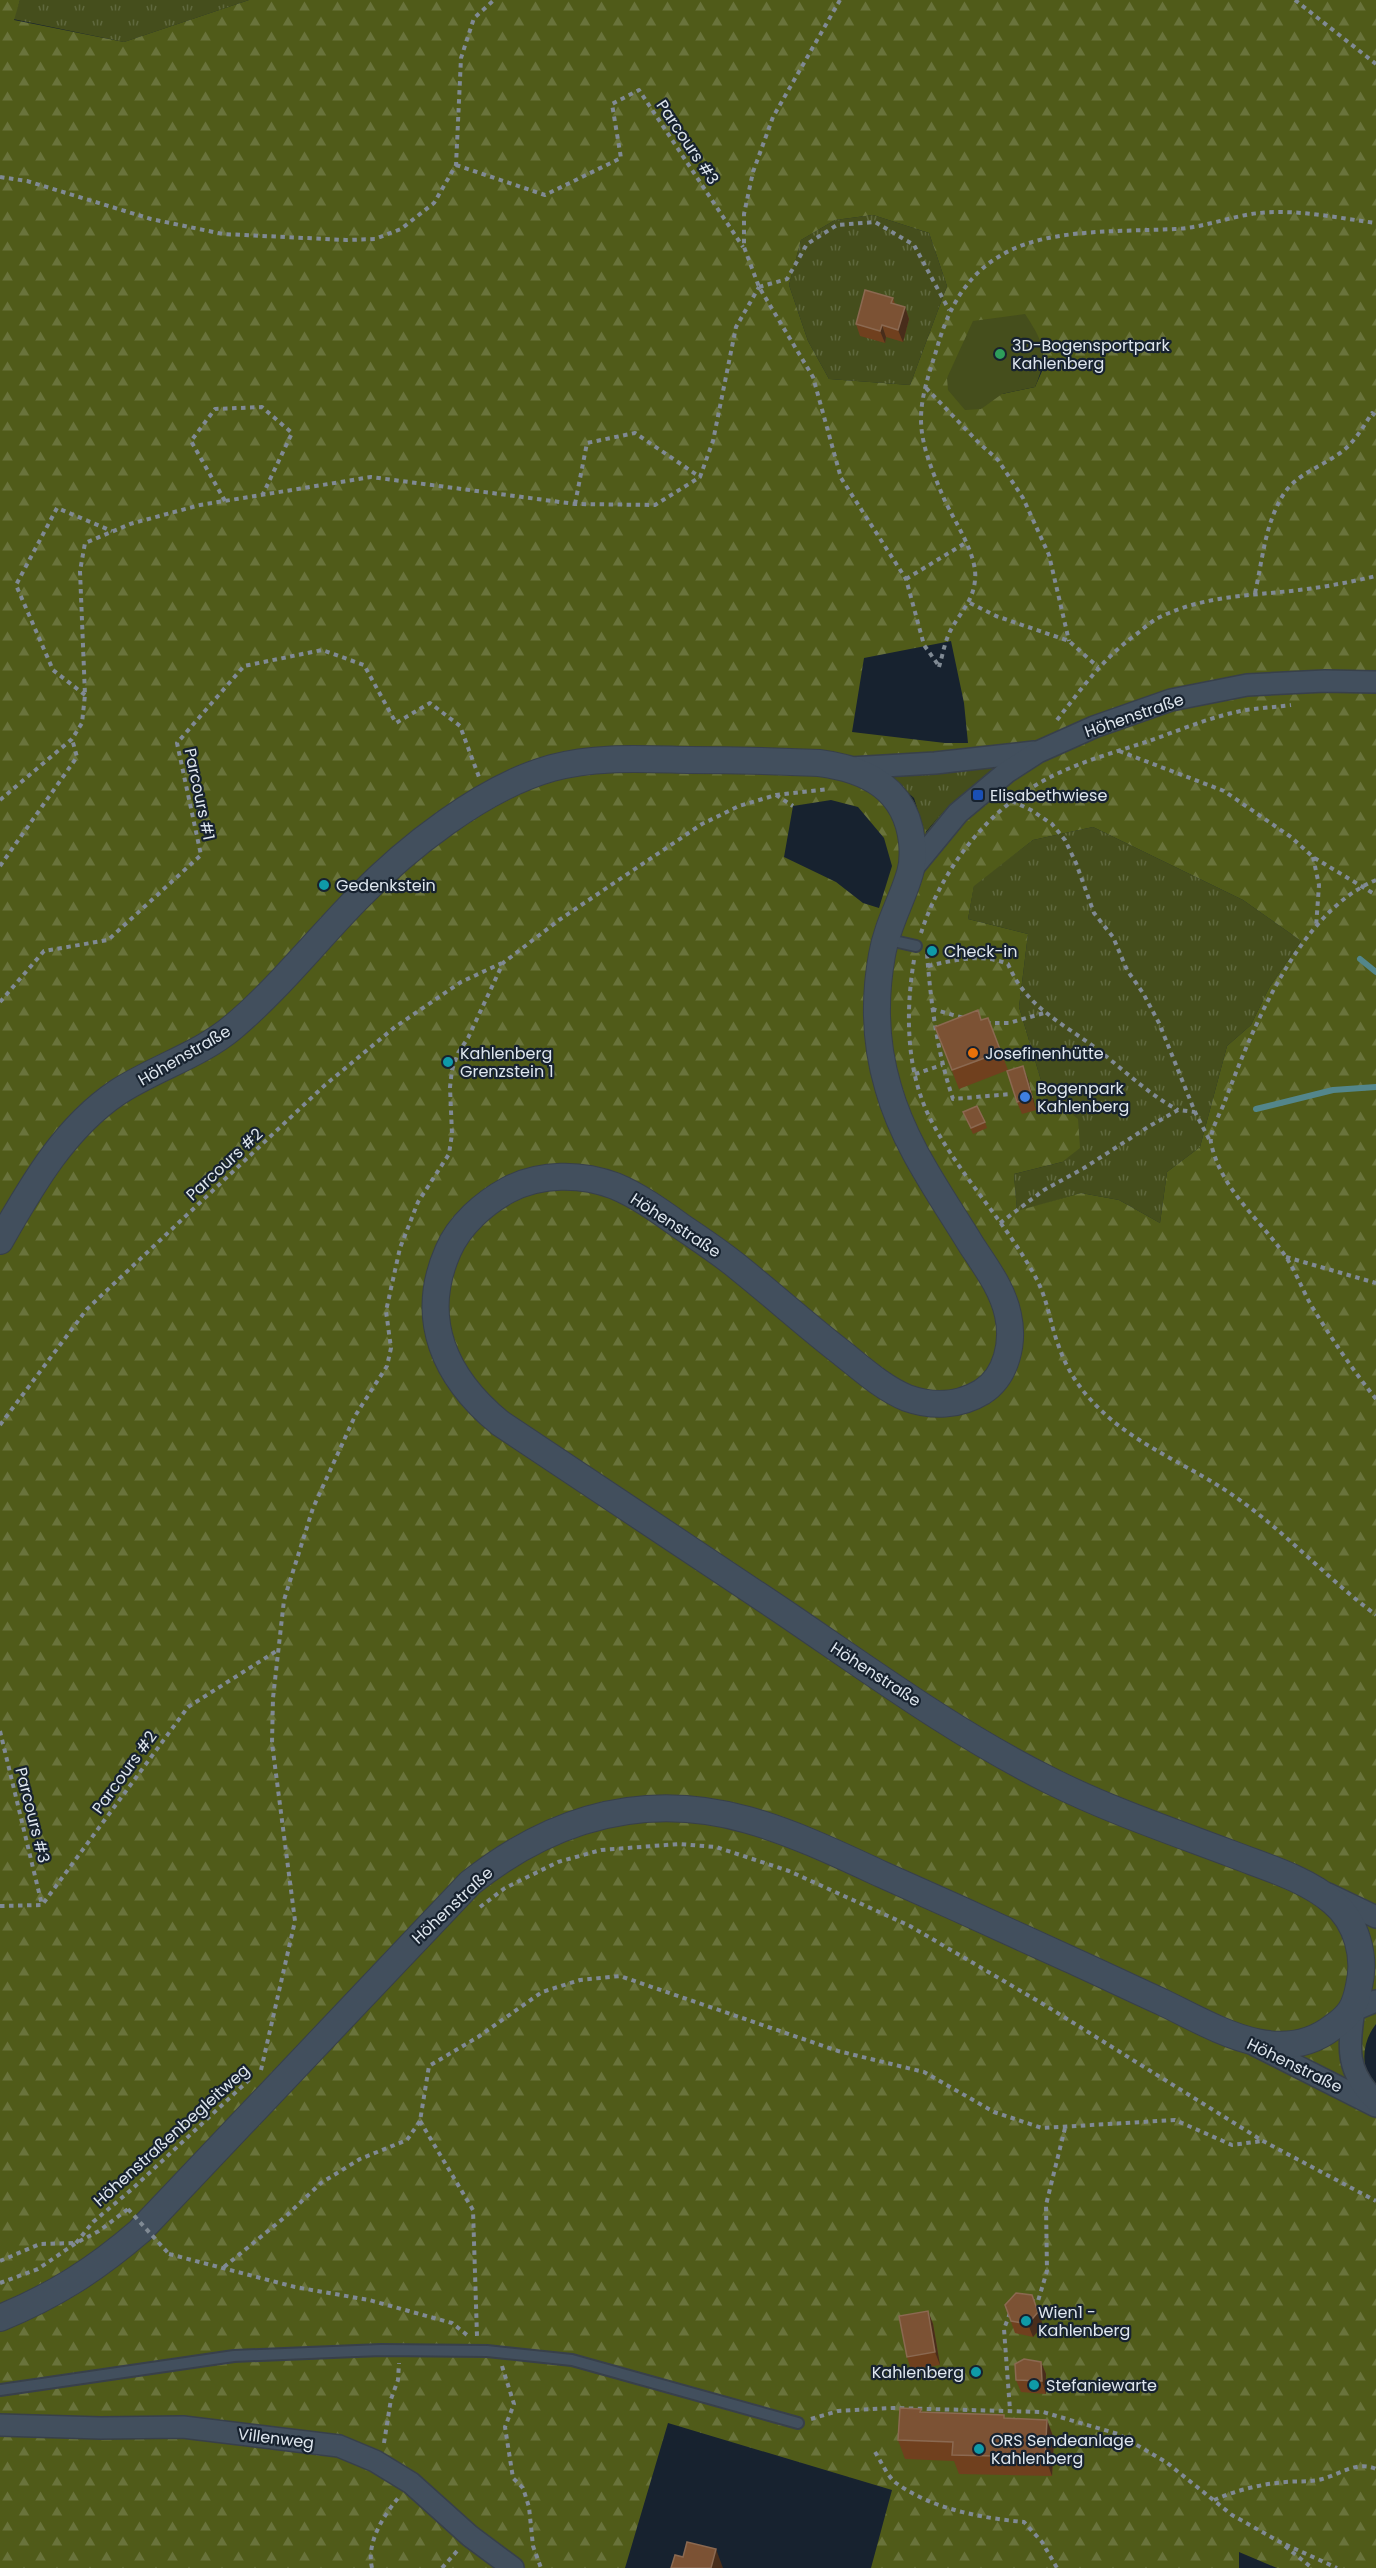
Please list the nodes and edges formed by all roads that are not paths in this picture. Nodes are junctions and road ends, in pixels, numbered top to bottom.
1 (1376, 682) edge
2 (1038, 752) junction
3 (850, 768) junction
4 (911, 870) junction
5 (885, 939) junction
6 (916, 946) road end
7 (0, 1241) edge
8 (1311, 1887) junction
9 (1376, 1917) edge
10 (1365, 2005) edge
11 (1213, 2026) junction
12 (1376, 2104) edge
13 (0, 2318) edge
14 (0, 2390) edge
15 (798, 2423) road end
16 (0, 2425) edge
17 (513, 2568) edge

1 - 2 street, Höhenstraße
2 - 3 street, Höhenstraße
2 - 4 street, Höhenstraße
3 - 4 street, Höhenstraße
3 - 7 street, Höhenstraße
4 - 5 street, Höhenstraße
5 - 6 lane
5 - 8 street, Höhenstraße
8 - 9 street, Höhenstraße
8 - 10 street, Höhenstraße
10 - 11 street, Höhenstraße
10 - 12 street, Höhenstraße
11 - 12 street, Höhenstraße
11 - 13 street, Höhenstraße
14 - 15 lane
16 - 17 street, Villenweg

